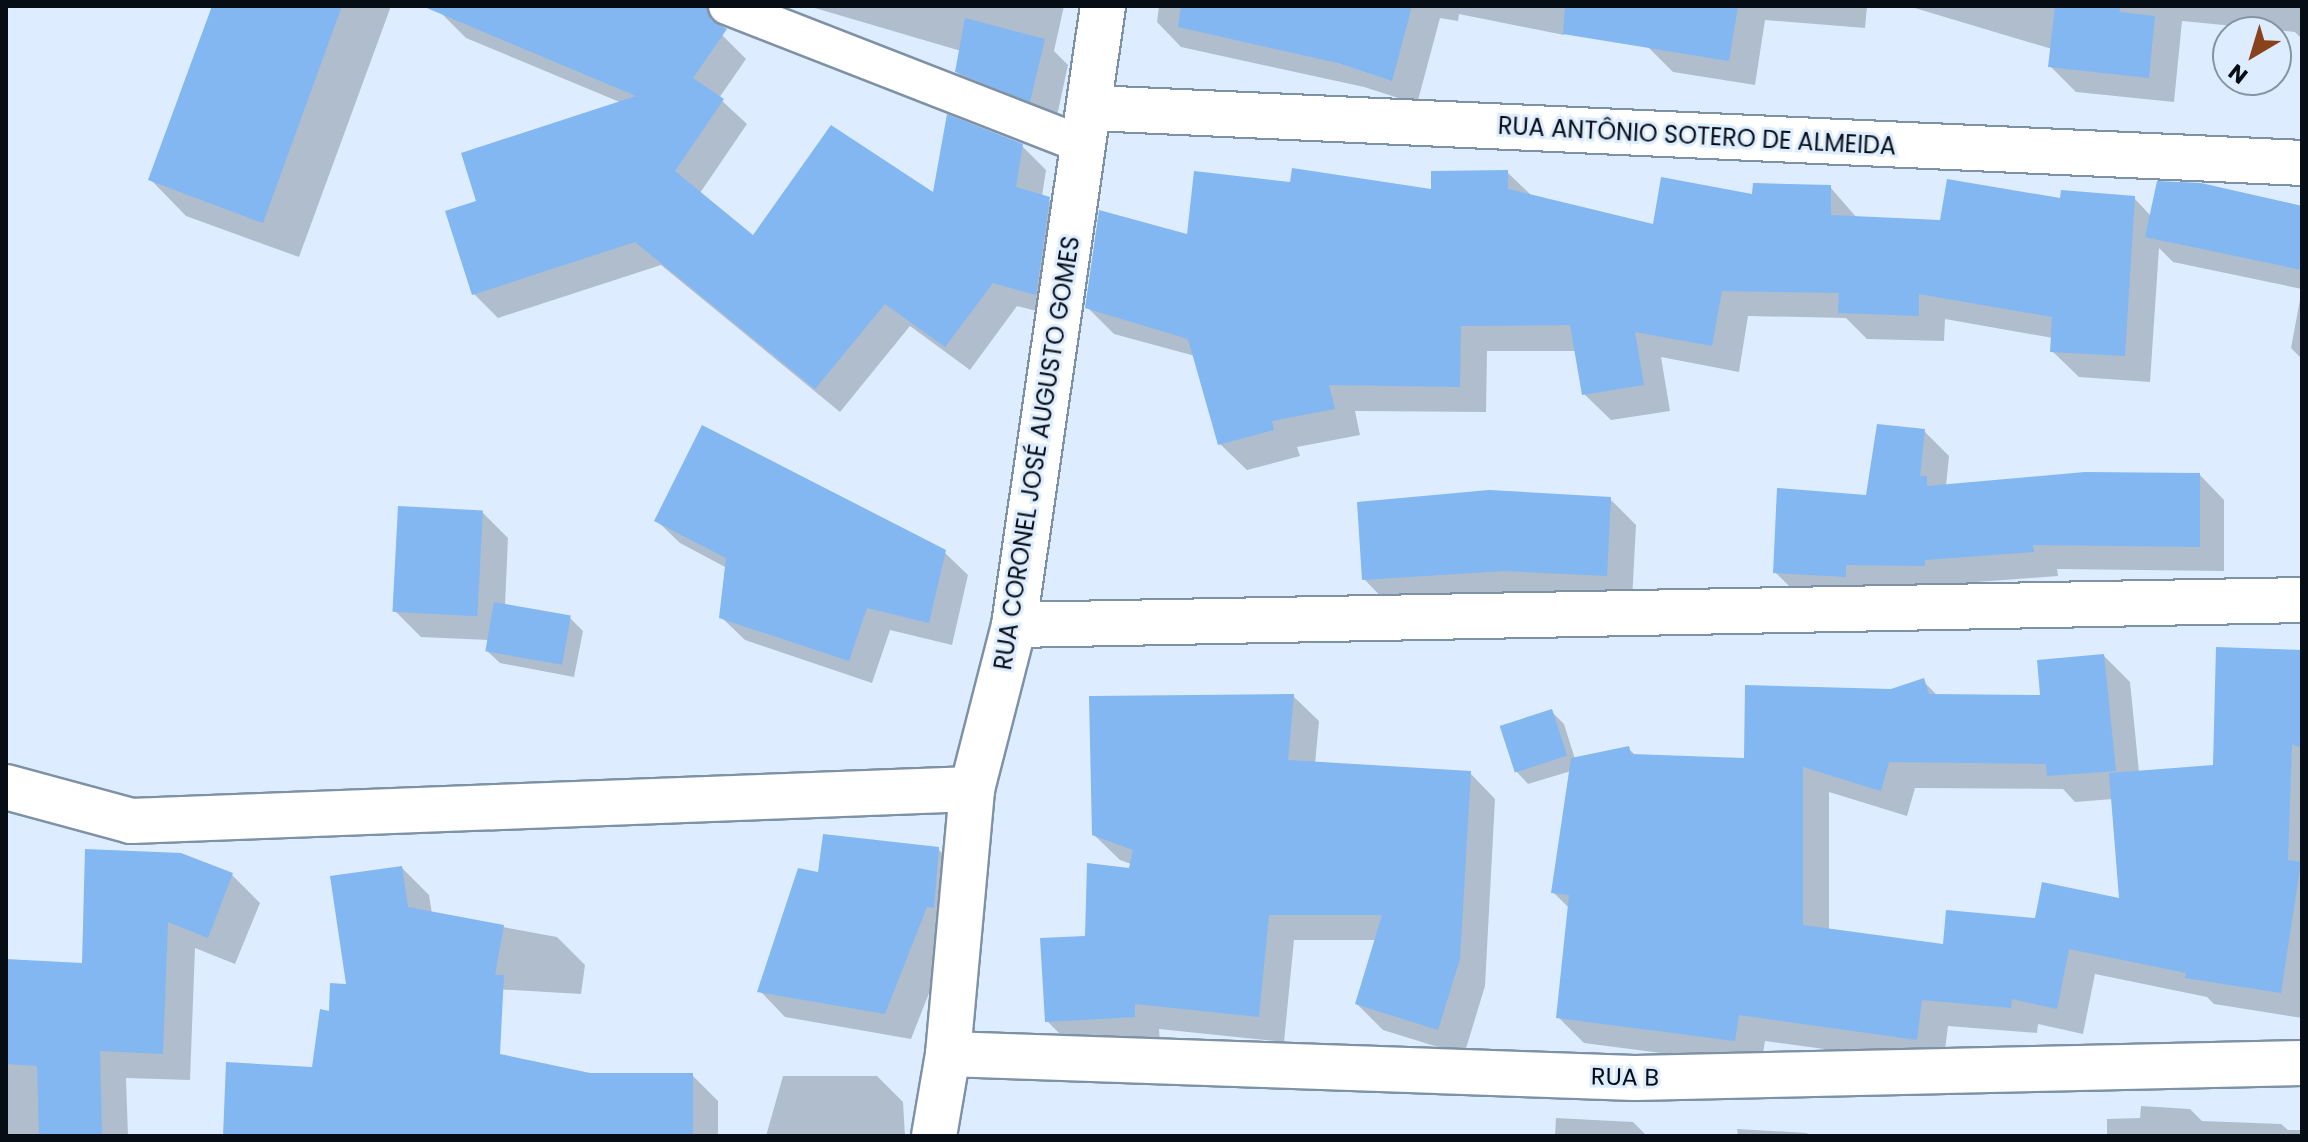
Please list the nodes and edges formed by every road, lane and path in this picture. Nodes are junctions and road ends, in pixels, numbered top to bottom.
1 (727, 6) edge
2 (1103, 6) edge
3 (1089, 127) junction
4 (2302, 163) edge
5 (2302, 600) edge
6 (1014, 625) junction
7 (6, 787) edge
8 (972, 789) junction
9 (948, 1054) junction
10 (2302, 1063) edge
11 (934, 1136) edge

1 - 3 lane
2 - 3 street, RUA CORONEL JOSÉ AUGUSTO GOMES
3 - 4 street, RUA ANTÔNIO SOTERO DE ALMEIDA
3 - 6 street, RUA CORONEL JOSÉ AUGUSTO GOMES
5 - 6 street
6 - 8 street, RUA CORONEL JOSÉ AUGUSTO GOMES
7 - 8 street
8 - 9 street, RUA CORONEL JOSÉ AUGUSTO GOMES
9 - 10 street, RUA B
9 - 11 street, RUA CORONEL JOSÉ AUGUSTO GOMES

